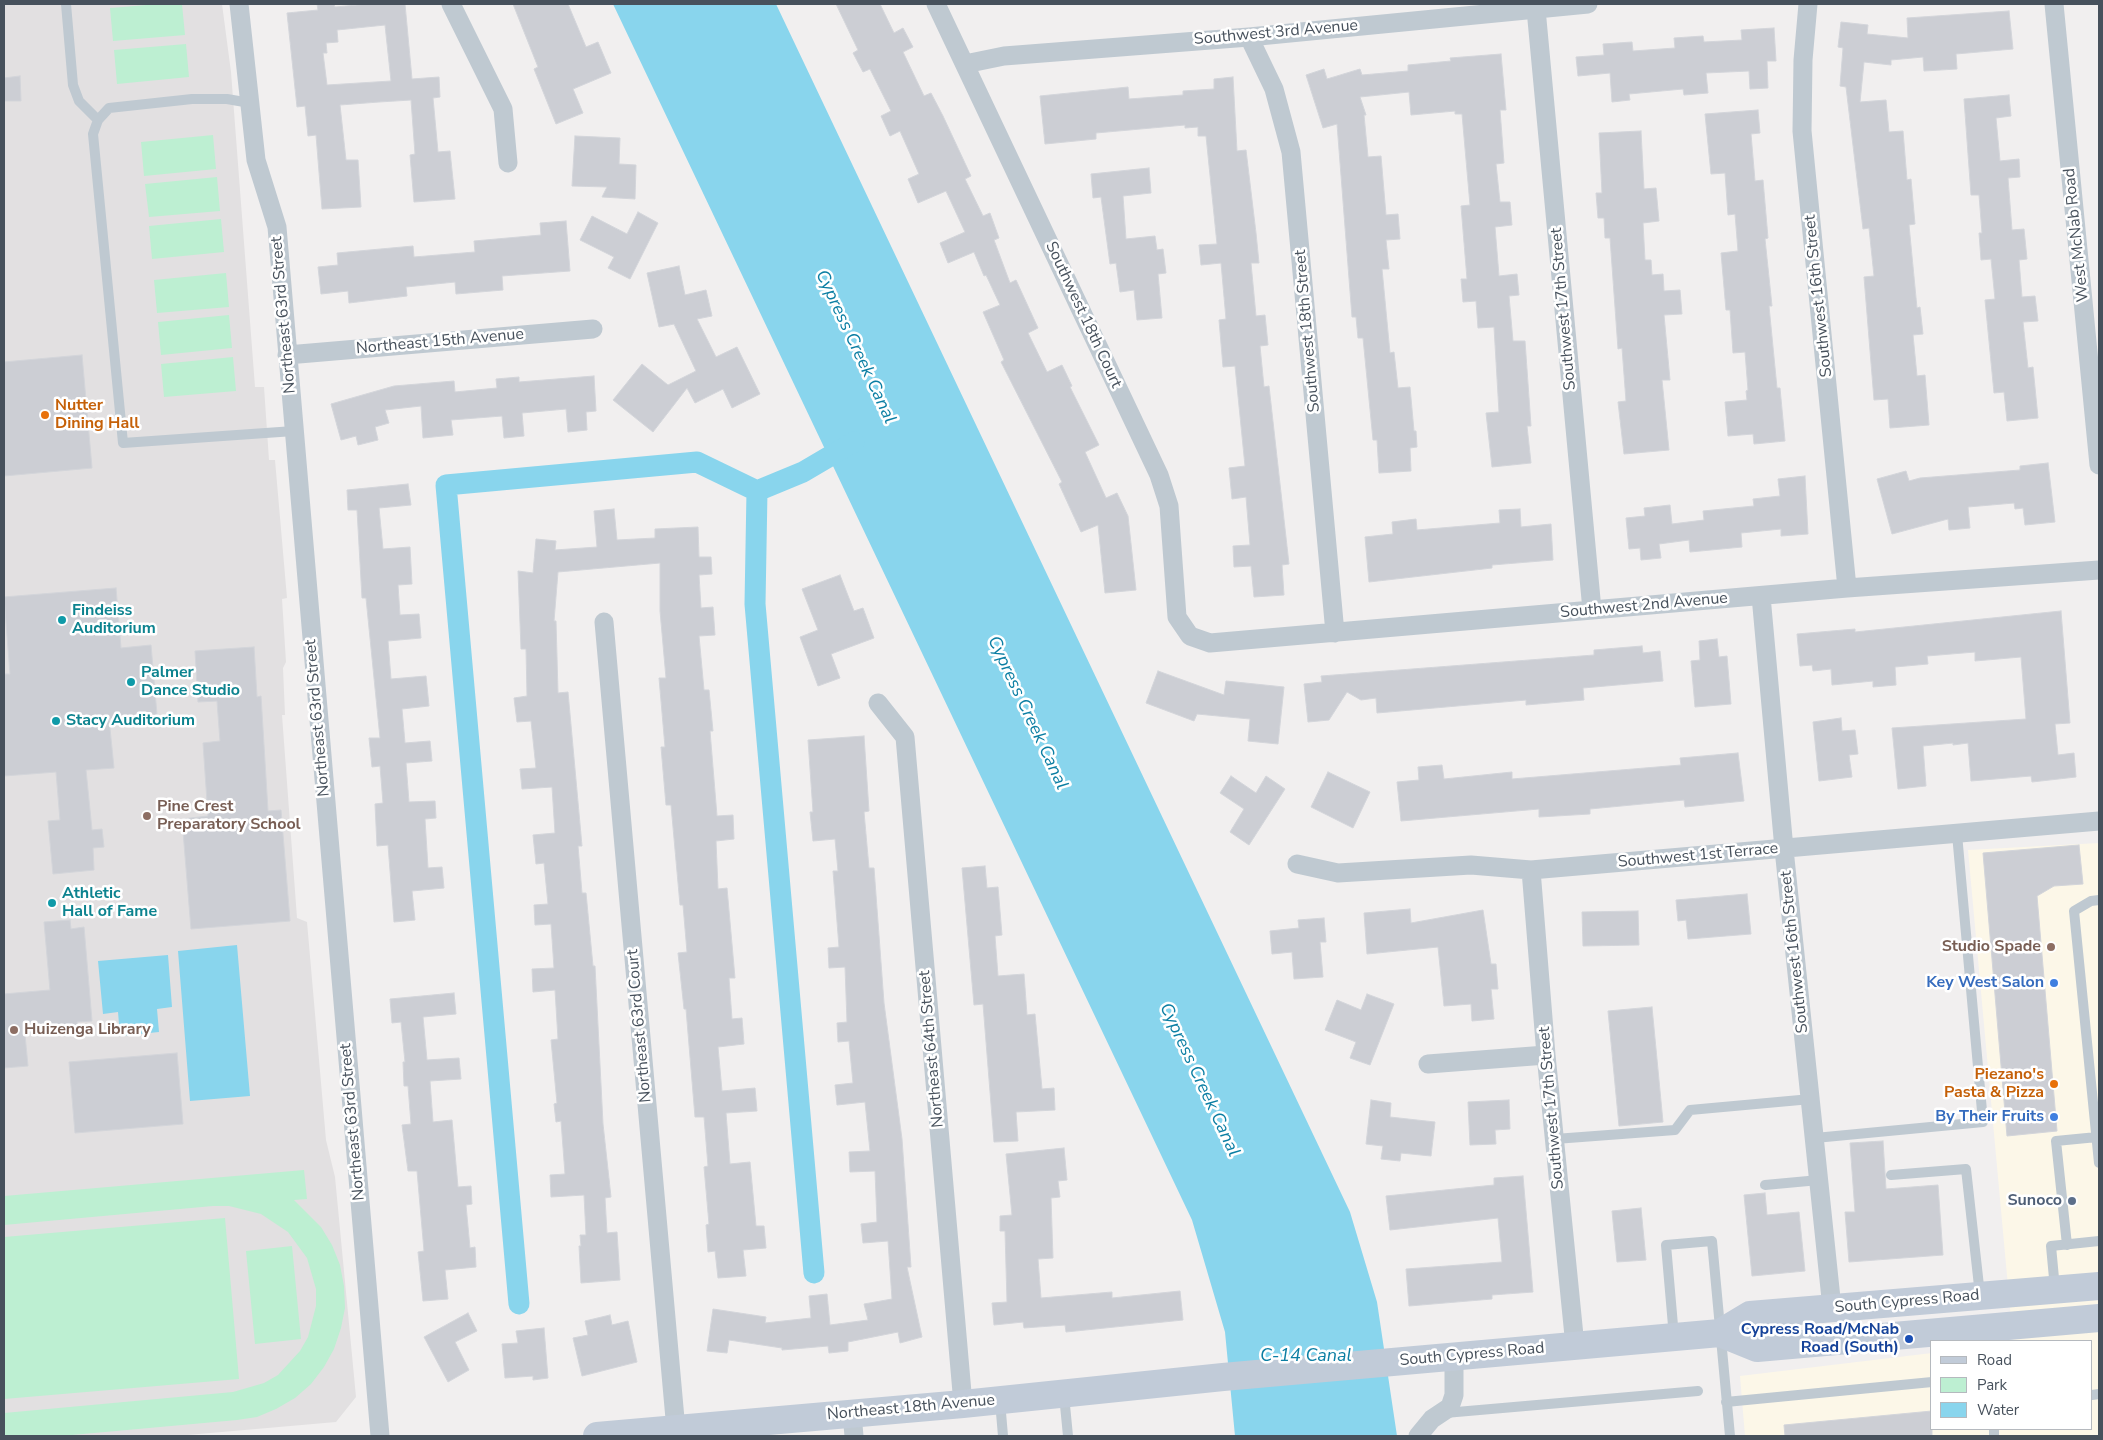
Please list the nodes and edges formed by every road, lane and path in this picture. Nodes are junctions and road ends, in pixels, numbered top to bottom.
1 (66, 4) edge
2 (239, 4) edge
3 (451, 4) edge
4 (936, 4) edge
5 (1588, 4) edge
6 (1808, 4) edge
7 (2054, 4) edge
8 (1536, 9) junction
9 (1249, 36) junction
10 (965, 64) junction
11 (250, 103) junction
12 (98, 120) junction
13 (508, 163) dead end
14 (593, 329) dead end
15 (287, 355) junction
16 (294, 431) junction
17 (2099, 465) edge
18 (2099, 570) edge
19 (1847, 588) junction
20 (1761, 596) junction
21 (1592, 610) junction
22 (604, 622) dead end
23 (1335, 633) junction
24 (1190, 636) joint
25 (878, 703) dead end
26 (2099, 821) edge
27 (1957, 834) junction
28 (1784, 849) junction
29 (1297, 864) dead end
30 (1531, 870) junction
31 (2099, 900) edge
32 (1546, 1055) junction
33 (1428, 1064) dead end
34 (1811, 1099) junction
35 (2096, 1106) edge
36 (2097, 1137) junction
37 (1815, 1138) junction
38 (1555, 1139) junction
39 (2099, 1163) edge
40 (1891, 1175) dead end
41 (1819, 1180) junction
42 (1765, 1184) dead end
43 (2099, 1241) edge
44 (2067, 1245) junction
45 (2099, 1286) edge
46 (2055, 1289) junction
47 (1980, 1296) junction
48 (1832, 1308) junction
49 (2099, 1318) edge
50 (1720, 1334) junction
51 (1984, 1334) edge
52 (1674, 1338) junction
53 (1576, 1346) junction
54 (1454, 1356) junction
55 (1223, 1377) joint
56 (1930, 1382) edge
57 (1698, 1391) dead end
58 (1064, 1393) junction
59 (1000, 1400) junction
60 (1726, 1402) junction
61 (962, 1404) junction
62 (1442, 1414) junction
63 (853, 1425) edge
64 (676, 1430) junction
65 (380, 1436) edge
66 (597, 1436) edge
67 (1003, 1436) edge
68 (1068, 1436) edge
69 (1418, 1436) edge
70 (1730, 1436) edge

1 - 12 lane
2 - 11 street, Northeast 63rd Street
3 - 13 street
4 - 10 street, Southwest 18th Court
5 - 8 street, Southwest 3rd Avenue
6 - 19 street, Southwest 16th Street
7 - 17 street, West McNab Road
8 - 9 street, Southwest 3rd Avenue
8 - 21 street, Southwest 17th Street
9 - 10 street, Southwest 3rd Avenue
9 - 23 street, Southwest 18th Street
10 - 24 street, Southwest 18th Court
11 - 12 lane
11 - 15 street, Northeast 63rd Street
12 - 16 lane
14 - 15 street, Northeast 15th Avenue
15 - 16 street, Northeast 63rd Street
16 - 65 street, Northeast 63rd Street
18 - 19 street, Southwest 2nd Avenue
19 - 20 street, Southwest 2nd Avenue
20 - 21 street, Southwest 2nd Avenue
20 - 28 street, Southwest 16th Street
21 - 23 street, Southwest 2nd Avenue
22 - 64 street, Northeast 63rd Court
23 - 24 street, Southwest 2nd Avenue
25 - 61 street, Northeast 64th Street
26 - 27 street, Southwest 1st Terrace
27 - 28 street, Southwest 1st Terrace
27 - 37 lane
28 - 30 street, Southwest 1st Terrace
28 - 34 street, Southwest 16th Street
29 - 30 street, Southwest 1st Terrace
30 - 32 street, Southwest 17th Street
31 - 35 lane
32 - 33 street
32 - 38 street, Southwest 17th Street
34 - 37 street, Southwest 16th Street
34 - 38 lane
35 - 36 lane
36 - 39 lane
36 - 44 lane
37 - 41 street, Southwest 16th Street
38 - 53 street, Southwest 17th Street
40 - 47 lane
41 - 42 lane
41 - 48 street, Southwest 16th Street
43 - 44 lane
44 - 46 lane
45 - 46 street, South Cypress Road
46 - 47 street, South Cypress Road
47 - 48 street, South Cypress Road
48 - 50 street, South Cypress Road
49 - 51 street, South Cypress Road
50 - 51 street, South Cypress Road
50 - 52 street, South Cypress Road
50 - 52 lane
50 - 60 lane
52 - 53 street, South Cypress Road
53 - 54 street, South Cypress Road
54 - 55 street, South Cypress Road
54 - 62 street
55 - 58 street, Northeast 18th Avenue
56 - 60 lane
57 - 62 lane
58 - 59 street, Northeast 18th Avenue
58 - 68 lane
59 - 61 street, Northeast 18th Avenue
59 - 67 lane
60 - 70 lane
61 - 63 street, Northeast 18th Avenue
62 - 69 street
63 - 64 street, Northeast 18th Avenue
64 - 66 street, Northeast 18th Avenue

